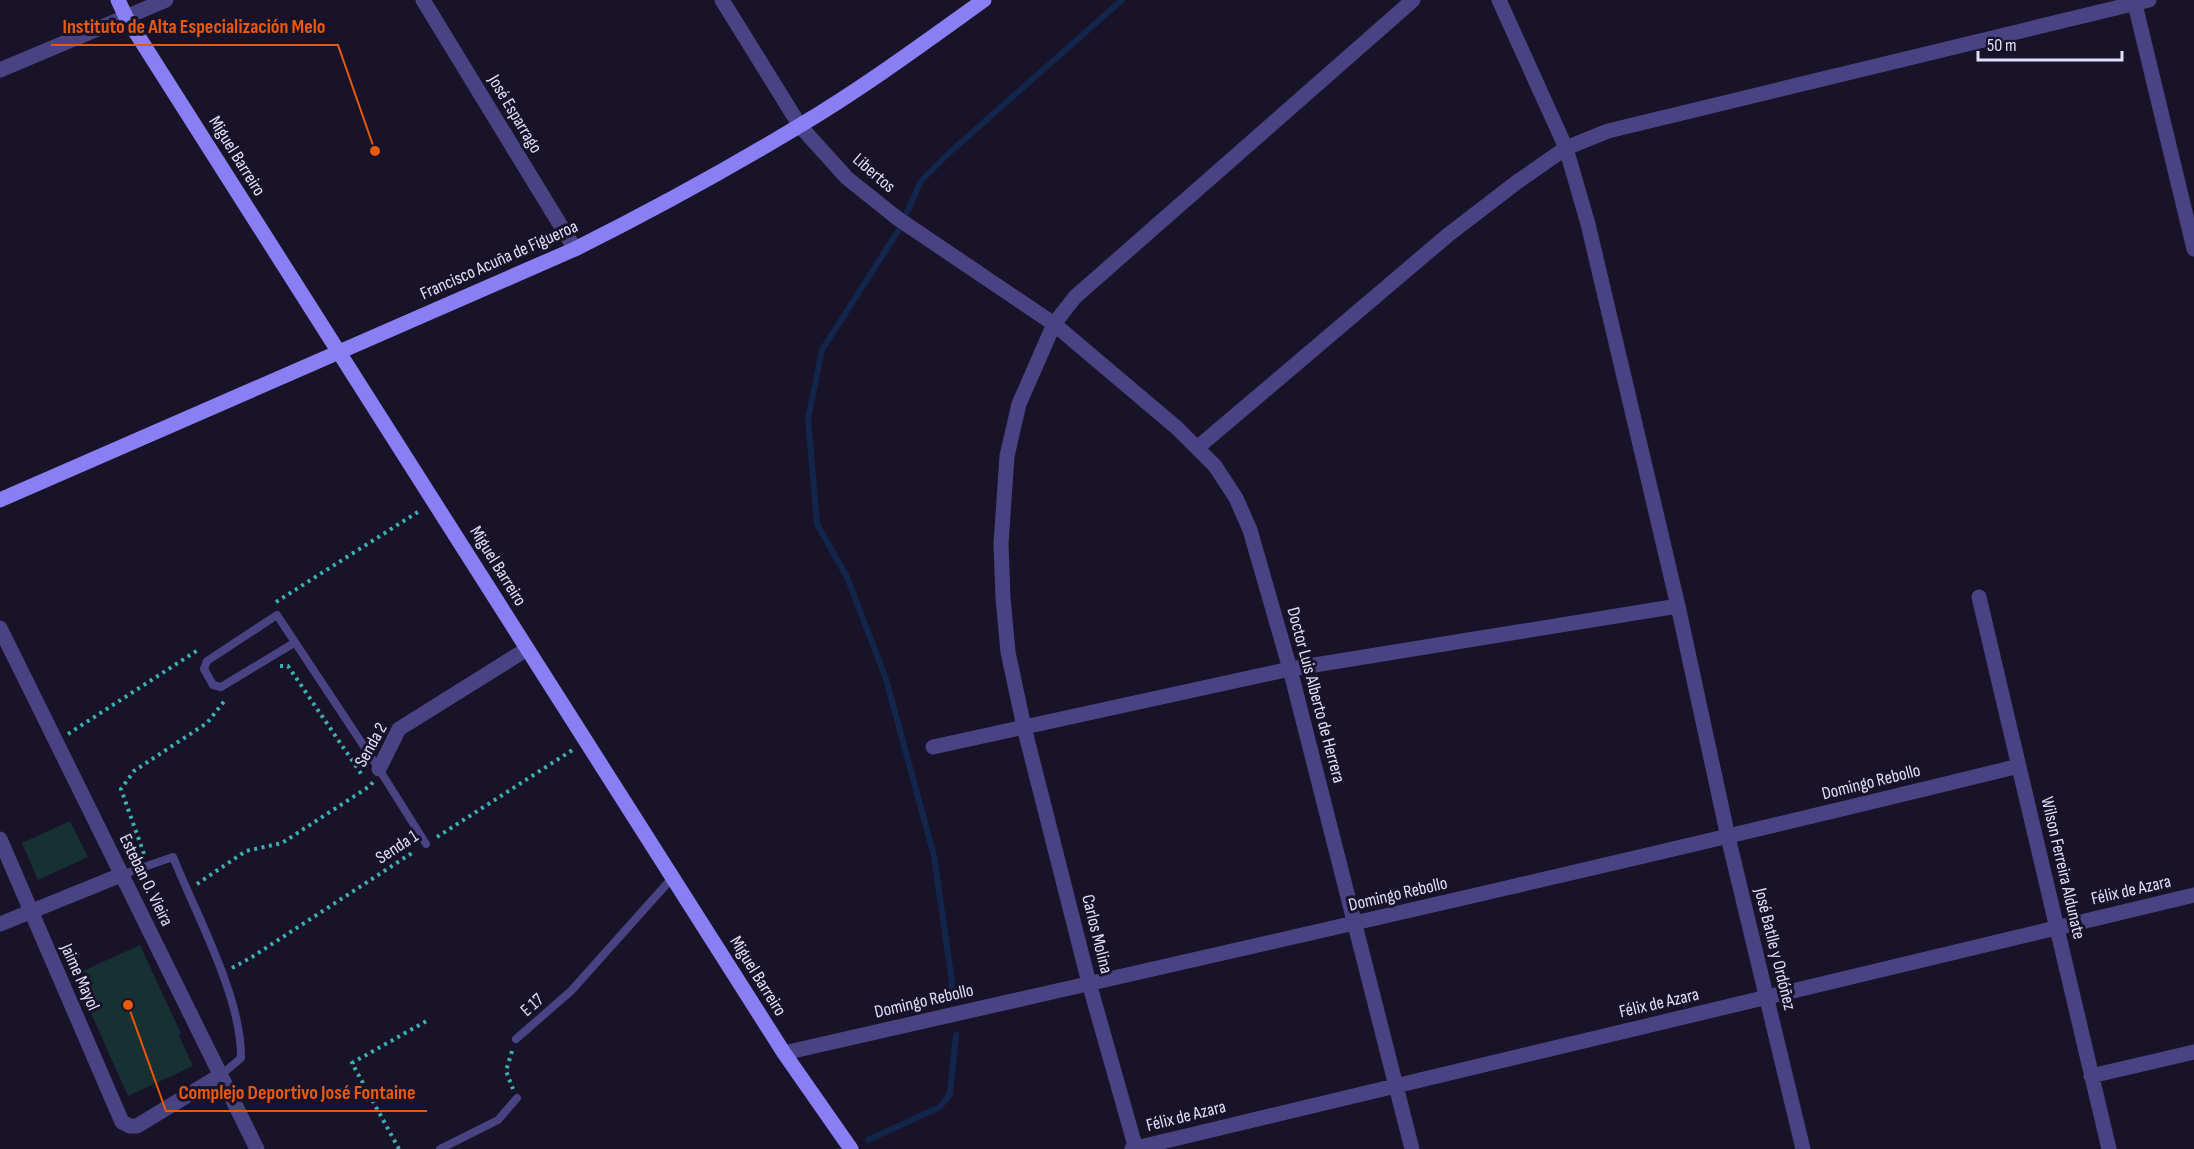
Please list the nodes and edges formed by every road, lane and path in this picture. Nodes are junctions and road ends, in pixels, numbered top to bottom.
1 (118, 0) edge
2 (166, 0) edge
3 (423, 0) edge
4 (722, 0) edge
5 (984, 0) edge
6 (1413, 0) edge
7 (1499, 0) edge
8 (2139, 1) edge
9 (126, 17) junction
10 (0, 70) edge
11 (800, 126) junction
12 (1566, 148) junction
13 (575, 249) junction
14 (2194, 249) edge
15 (1054, 324) junction
16 (338, 353) junction
17 (1197, 448) junction
18 (0, 500) edge
19 (1979, 597) dead end
20 (1678, 606) junction
21 (0, 628) edge
22 (294, 643) junction
23 (527, 649) junction
24 (277, 666) dead end
25 (1290, 669) junction
26 (227, 697) dead end
27 (1024, 727) junction
28 (585, 742) junction
29 (933, 747) dead end
30 (2019, 766) junction
31 (380, 769) junction
32 (370, 786) junction
33 (1728, 837) junction
34 (0, 839) edge
35 (426, 844) junction
36 (148, 866) junction
37 (121, 875) junction
38 (672, 877) junction
39 (187, 891) junction
40 (2194, 896) edge
41 (30, 912) junction
42 (0, 924) edge
43 (1354, 924) junction
44 (2057, 928) junction
45 (223, 974) junction
46 (1089, 983) junction
47 (1767, 998) junction
48 (430, 1018) dead end
49 (516, 1039) joint
50 (2194, 1052) edge
51 (784, 1053) junction
52 (221, 1075) junction
53 (2091, 1076) junction
54 (1395, 1085) junction
55 (517, 1098) joint
56 (257, 1149) edge
57 (399, 1149) edge
58 (440, 1149) edge
59 (851, 1149) edge
60 (1134, 1149) edge
61 (1412, 1149) edge
62 (1803, 1149) edge
63 (2109, 1149) edge

1 - 9 street, Miguel Barreiro
2 - 9 street
3 - 13 street, José Esparrago
4 - 11 street, Libertos
5 - 11 street, Francisco Acuña de Figueroa
6 - 15 street, Carlos Molina
7 - 12 street, José Batlle y Ordóñez
8 - 12 street
8 - 14 street
9 - 10 street
9 - 16 street, Miguel Barreiro
11 - 13 street, Francisco Acuña de Figueroa
11 - 15 street, Libertos
12 - 17 street
12 - 20 street, José Batlle y Ordóñez
13 - 16 street, Francisco Acuña de Figueroa
15 - 17 street, Doctor Luis Alberto de Herrera
15 - 27 street, Carlos Molina
16 - 18 street, Francisco Acuña de Figueroa
16 - 23 street, Miguel Barreiro
17 - 25 street, Doctor Luis Alberto de Herrera
19 - 30 street, Wilson Ferreira Aldunate
20 - 25 street
20 - 33 street, José Batlle y Ordóñez
21 - 37 street, Esteban O. Vieira
22 - 22 lane
22 - 31 lane
23 - 28 street, Miguel Barreiro
23 - 31 street, Senda 2
24 - 32 path
25 - 27 street
25 - 43 street, Doctor Luis Alberto de Herrera
26 - 36 path
27 - 29 street
27 - 46 street, Carlos Molina
28 - 35 path, Senda 1
28 - 38 street, Miguel Barreiro
30 - 33 street, Domingo Rebollo
30 - 44 street, Wilson Ferreira Aldunate
31 - 32 path, Senda 2
31 - 35 lane
32 - 39 path, Senda 2
33 - 43 street, Domingo Rebollo
33 - 47 street, José Batlle y Ordóñez
34 - 41 street, Jaime Mayol
35 - 45 path, Senda 1
36 - 37 lane
36 - 39 lane
37 - 41 street
37 - 52 street, Esteban O. Vieira
38 - 49 lane, E 17
38 - 51 street, Miguel Barreiro
39 - 45 lane
40 - 44 street, Félix de Azara
41 - 42 street
41 - 52 street, Jaime Mayol
43 - 46 street, Domingo Rebollo
43 - 54 street, Doctor Luis Alberto de Herrera
44 - 47 street, Félix de Azara
44 - 53 street, Wilson Ferreira Aldunate
45 - 52 lane
46 - 51 street, Domingo Rebollo
46 - 60 street, Carlos Molina
47 - 54 street, Félix de Azara
47 - 62 street, José Batlle y Ordóñez
48 - 57 path
49 - 55 path, E 17
50 - 53 street
51 - 59 street, Miguel Barreiro
52 - 56 street, Esteban O. Vieira
53 - 63 street, Wilson Ferreira Aldunate
54 - 60 street, Félix de Azara
54 - 61 street, Doctor Luis Alberto de Herrera
55 - 58 lane

